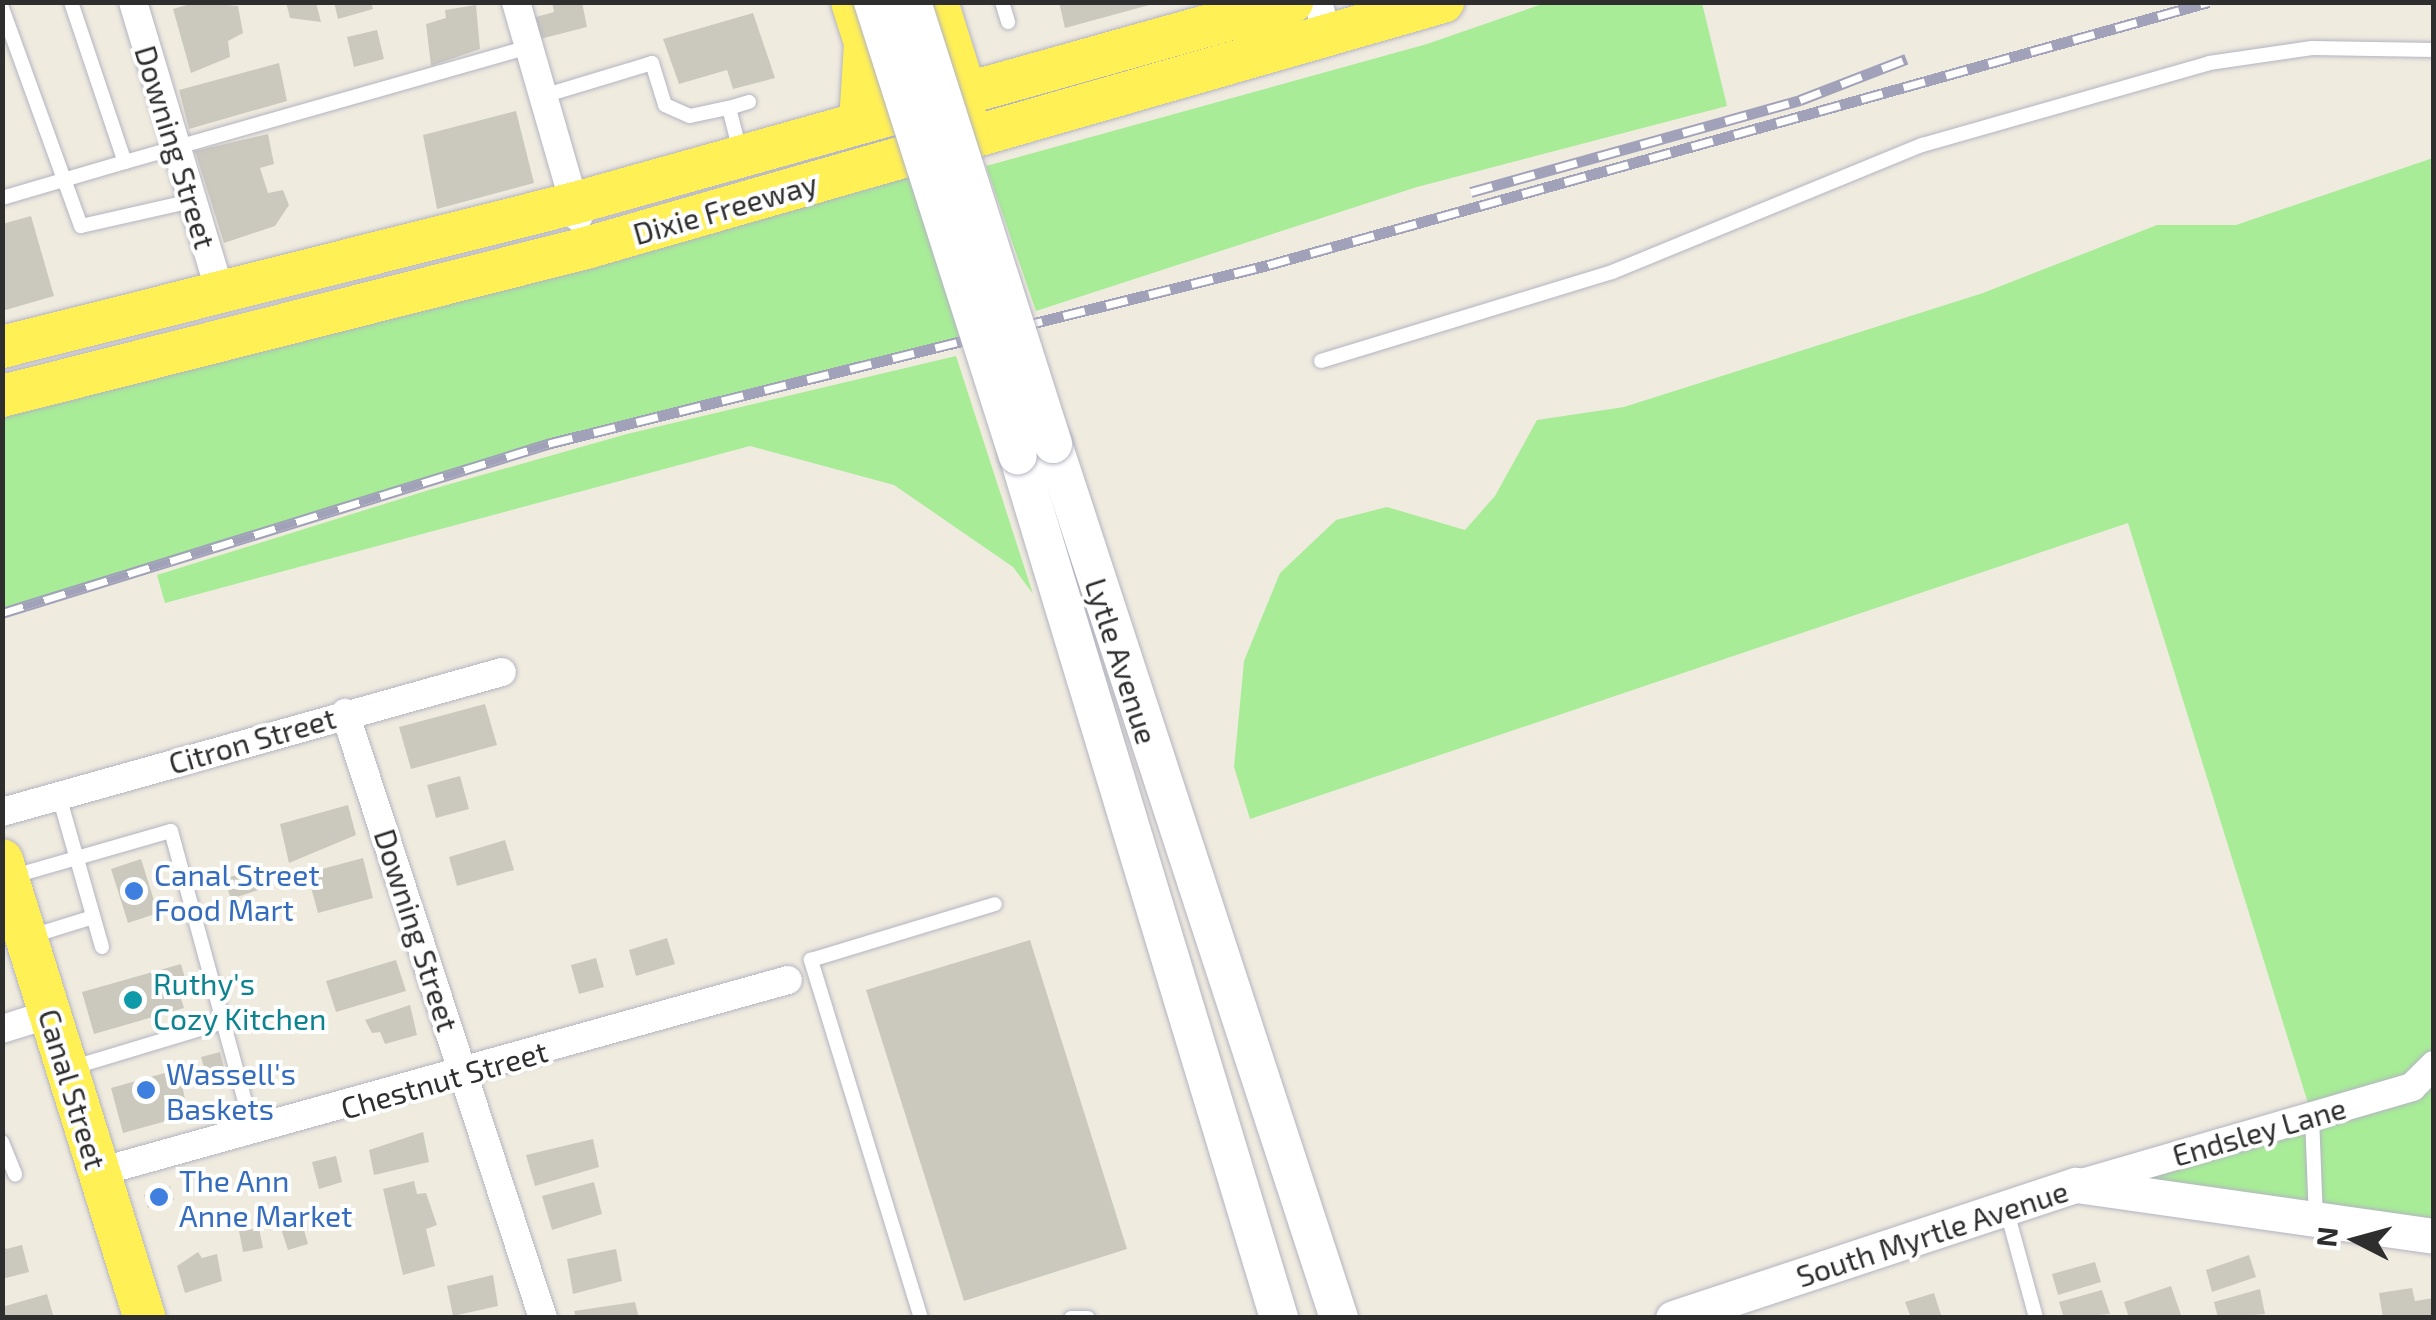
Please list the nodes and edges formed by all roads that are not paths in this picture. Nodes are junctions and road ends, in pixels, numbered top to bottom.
1 (71, 2) edge
2 (133, 2) edge
3 (516, 2) edge
4 (852, 2) edge
5 (912, 2) edge
6 (937, 2) edge
7 (1002, 2) edge
8 (1292, 2) edge
9 (1442, 2) edge
10 (2, 8) edge
11 (1323, 20) edge
12 (1008, 22) dead end
13 (869, 23) edge
14 (529, 47) junction
15 (2434, 50) edge
16 (966, 94) junction
17 (543, 96) junction
18 (749, 102) dead end
19 (729, 108) junction
20 (906, 110) junction
21 (860, 123) junction
22 (956, 142) junction
23 (176, 146) junction
24 (741, 156) junction
25 (125, 162) junction
26 (61, 181) junction
27 (2, 198) edge
28 (192, 202) junction
29 (574, 204) junction
30 (586, 248) junction
31 (220, 292) junction
32 (2, 347) edge
33 (1322, 361) dead end
34 (2, 396) edge
35 (1036, 450) junction
36 (502, 672) dead end
37 (345, 713) junction
38 (59, 796) junction
39 (2, 812) edge
40 (75, 858) junction
41 (12, 902) edge
42 (996, 904) dead end
43 (92, 917) junction
44 (102, 947) dead end
45 (788, 980) dead end
46 (50, 1014) junction
47 (223, 1022) junction
48 (2, 1028) edge
49 (2434, 1065) edge
50 (67, 1068) junction
51 (465, 1074) junction
52 (2312, 1116) junction
53 (253, 1131) junction
54 (2, 1142) edge
55 (99, 1172) junction
56 (16, 1175) dead end
57 (2076, 1184) junction
58 (2005, 1208) junction
59 (2316, 1219) junction
60 (2434, 1236) edge
61 (144, 1317) edge
62 (543, 1318) edge
63 (922, 1318) edge
64 (1071, 1318) edge
65 (1088, 1318) edge
66 (1279, 1318) edge
67 (1339, 1318) edge
68 (1673, 1318) edge
69 (2036, 1318) edge

1 - 25 lane
2 - 23 street, Downing Street
3 - 14 street
4 - 13 main road
5 - 35 main road, Lytle Avenue, bridge
6 - 16 main road
7 - 12 lane
8 - 16 main road, Dixie Freeway
9 - 11 main road, Dixie Freeway
10 - 26 lane
11 - 22 main road, Dixie Freeway
13 - 20 main road
13 - 21 main road
13 - 35 main road, Lytle Avenue, bridge
14 - 17 street
14 - 23 lane
15 - 33 lane
16 - 20 main road, Dixie Freeway
16 - 22 main road
17 - 19 lane
17 - 29 street
18 - 19 lane
19 - 24 lane
20 - 21 main road, Dixie Freeway
20 - 22 main road
21 - 24 main road, Dixie Freeway
22 - 30 main road, Dixie Freeway
23 - 25 lane
23 - 28 street, Downing Street
24 - 29 main road, Dixie Freeway
25 - 26 lane
26 - 27 lane
26 - 28 lane
28 - 31 street, Downing Street
29 - 30 street
29 - 31 main road, Dixie Freeway
30 - 34 main road, Dixie Freeway
31 - 32 main road, Dixie Freeway
35 - 66 main road, Lytle Avenue
35 - 67 main road, Lytle Avenue
36 - 37 street, Citron Street
37 - 38 street, Citron Street
37 - 51 street, Downing Street
38 - 39 street, Citron Street
38 - 40 lane
40 - 41 lane
40 - 43 lane
40 - 47 lane
41 - 43 lane
41 - 46 main road, Canal Street
42 - 63 lane
43 - 44 lane
45 - 51 street, Chestnut Street
46 - 48 street
46 - 50 main road, Canal Street
47 - 50 lane
47 - 53 lane
49 - 52 street, Endsley Lane
50 - 55 main road, Canal Street
51 - 53 street, Chestnut Street
51 - 62 street, Downing Street
52 - 57 street, Endsley Lane
52 - 59 lane
53 - 55 street, Chestnut Street
54 - 56 lane
55 - 61 main road, Canal Street
57 - 58 street, South Myrtle Avenue
57 - 59 street, South Myrtle Avenue
58 - 68 street, South Myrtle Avenue
58 - 69 lane
59 - 60 street, South Myrtle Avenue
64 - 65 lane

